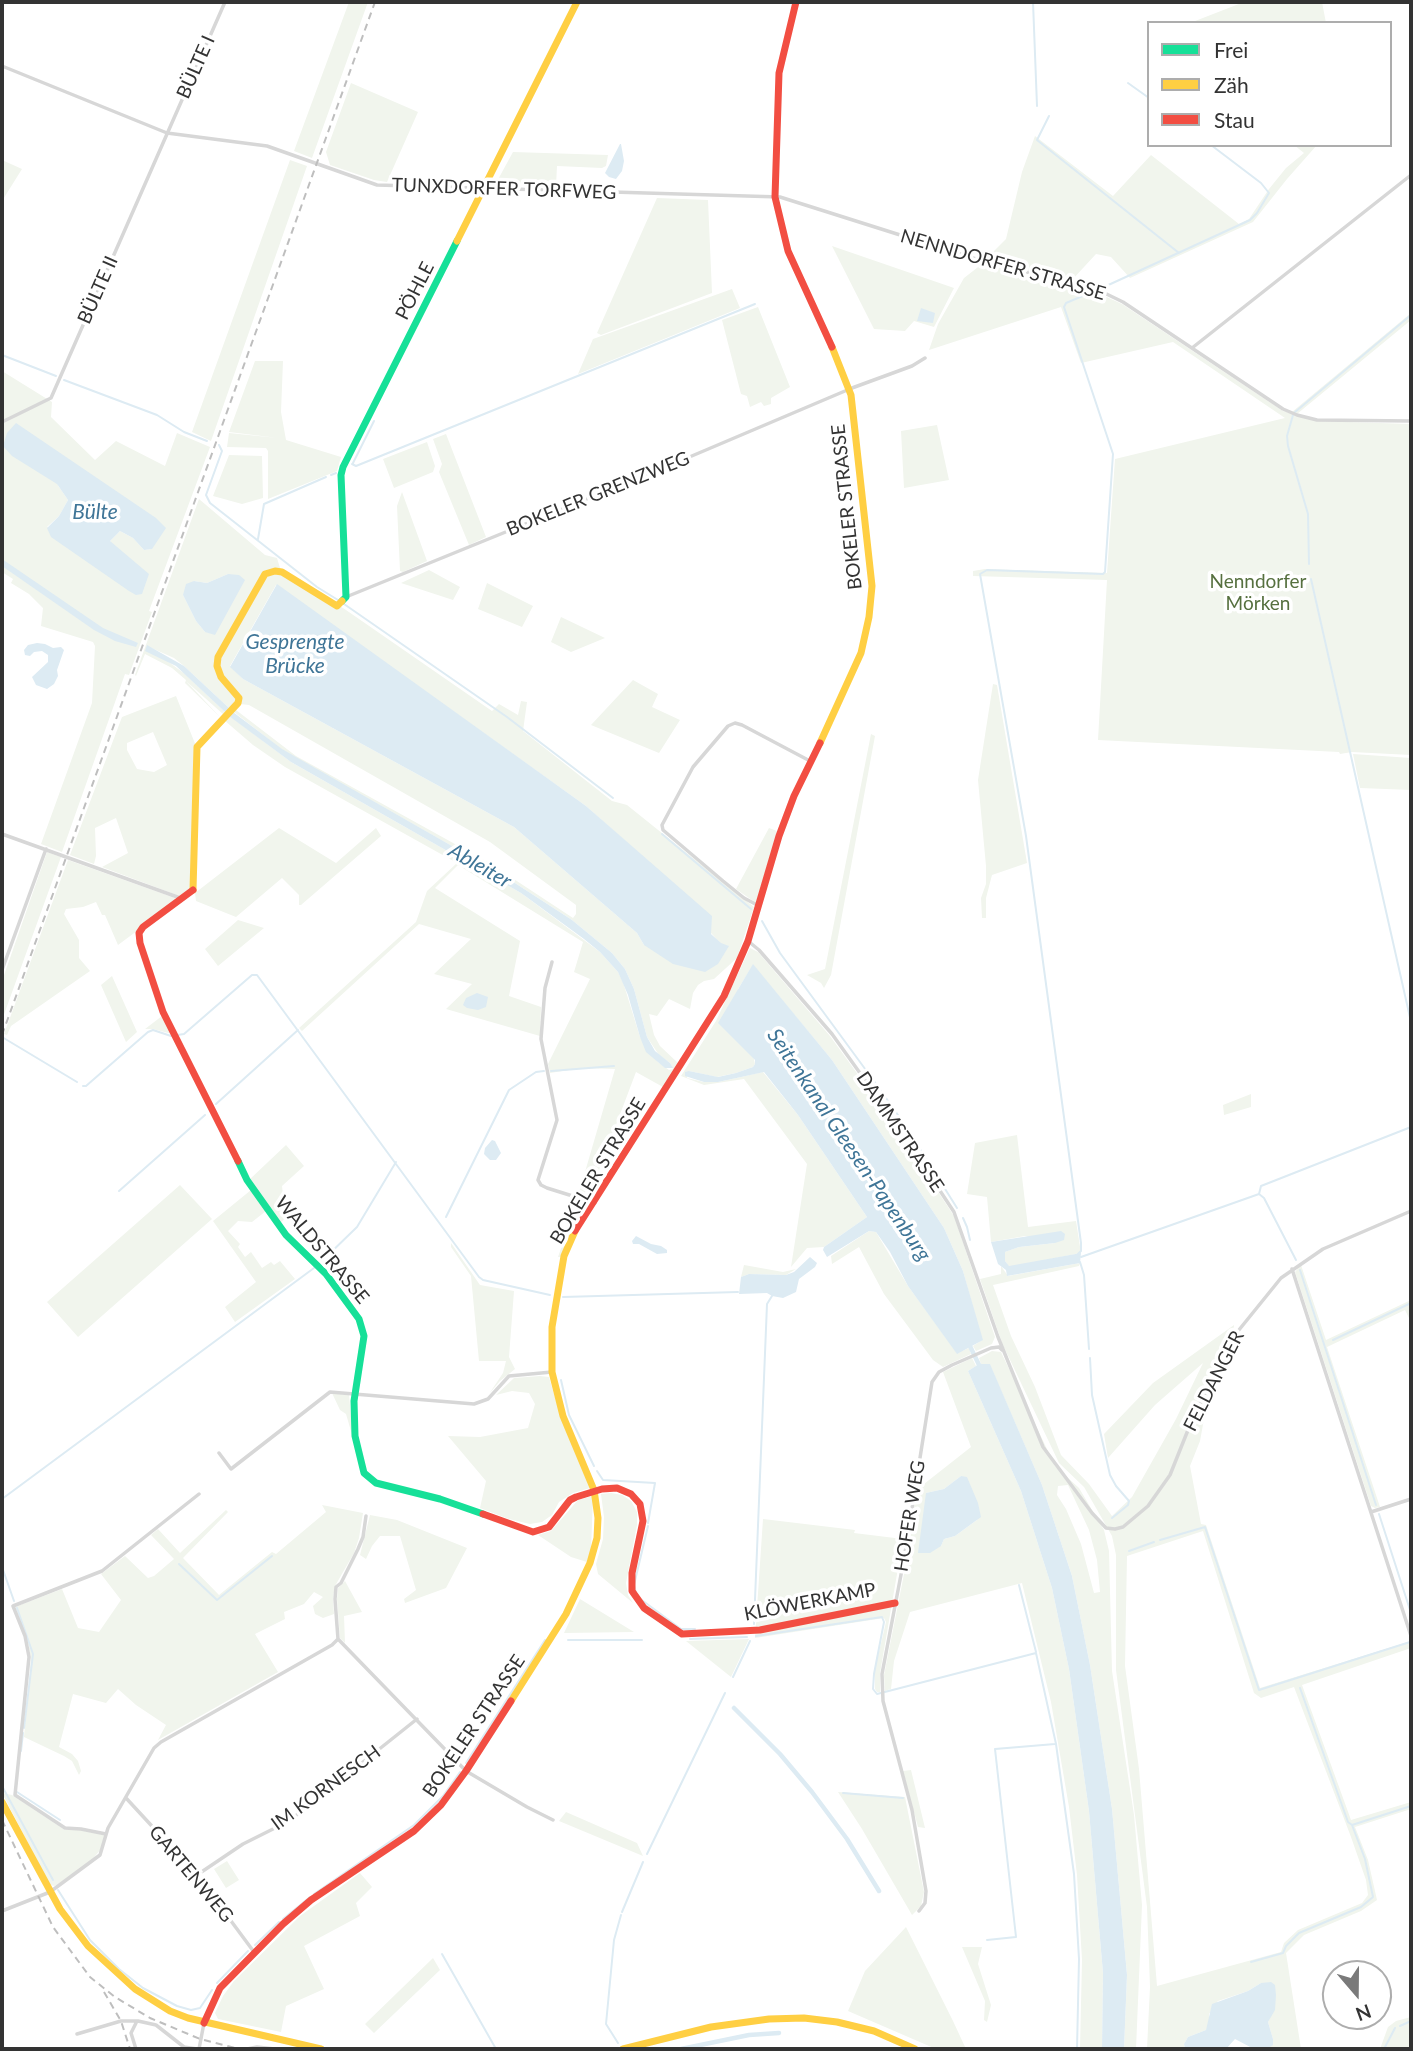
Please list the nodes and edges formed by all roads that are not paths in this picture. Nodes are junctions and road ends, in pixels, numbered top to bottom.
1 (225, 2) edge
2 (577, 2) edge
3 (796, 2) edge
4 (2, 66) edge
5 (167, 132) junction
6 (1411, 175) edge
7 (484, 188) junction
8 (775, 197) junction
9 (1192, 348) junction
10 (925, 358) dead end
11 (850, 390) junction
12 (1411, 421) edge
13 (2, 422) edge
14 (345, 597) junction
15 (810, 761) junction
16 (2, 834) edge
17 (46, 849) junction
18 (183, 899) junction
19 (759, 906) junction
20 (748, 942) junction
21 (552, 962) dead end
22 (2, 970) edge
23 (595, 1203) junction
24 (1411, 1211) edge
25 (1292, 1269) junction
26 (1004, 1351) junction
27 (552, 1372) junction
28 (355, 1393) junction
29 (219, 1454) dead end
30 (596, 1491) junction
31 (199, 1494) dead end
32 (1411, 1499) edge
33 (1371, 1512) junction
34 (366, 1516) dead end
35 (1111, 1530) joint
36 (895, 1603) junction
37 (1411, 1636) edge
38 (338, 1639) junction
39 (417, 1719) junction
40 (466, 1770) junction
41 (126, 1797) junction
42 (2, 1802) edge
43 (553, 1820) dead end
44 (106, 1834) junction
45 (197, 1875) junction
46 (50, 1892) junction
47 (919, 1910) dead end
48 (2, 1911) edge
49 (254, 1952) junction
50 (138, 2021) junction
51 (204, 2023) junction
52 (77, 2034) dead end
53 (136, 2049) edge
54 (198, 2049) edge
55 (247, 2049) edge
56 (275, 2049) edge
57 (321, 2049) edge
58 (623, 2049) edge
59 (915, 2049) edge

1 - 5 street, BÜLTE I
2 - 7 street, PÖHLE
3 - 8 street, BOKELER STRASSE
4 - 5 street, TUNXDORFER TORFWEG
5 - 7 street, TUNXDORFER TORFWEG
5 - 13 street, BÜLTE II
6 - 9 street
7 - 8 street, TUNXDORFER TORFWEG
7 - 14 street, PÖHLE
8 - 9 street, NENNDORFER STRASSE
8 - 11 street, BOKELER STRASSE
9 - 12 street, NENNDORFER STRASSE
10 - 11 street
11 - 14 street, BOKELER GRENZWEG
11 - 15 street, BOKELER STRASSE
14 - 18 street
15 - 19 street, BOKELER STRASSE
15 - 19 street
16 - 17 street
17 - 18 street
17 - 22 street
18 - 28 street, WALDSTRASSE
19 - 20 street, BOKELER STRASSE
20 - 23 street, BOKELER STRASSE
20 - 26 street, DAMMSTRASSE
21 - 23 street
23 - 27 street, BOKELER STRASSE
24 - 25 street, FELDANGER
25 - 33 street
25 - 35 street, FELDANGER
26 - 35 street, DAMMSTRASSE
26 - 36 street, HOFER WEG
27 - 28 street
27 - 30 street, BOKELER STRASSE
28 - 29 street
28 - 30 street, WALDSTRASSE
30 - 36 street, KLÖWERKAMP
30 - 40 street, BOKELER STRASSE
31 - 44 street
32 - 33 street
33 - 37 street
34 - 38 street
36 - 47 street, HOFER WEG
38 - 39 street
38 - 41 street
39 - 40 street
39 - 45 street, IM KORNESCH
40 - 43 street
40 - 49 street, BOKELER STRASSE
41 - 44 street
41 - 45 street, GARTENWEG
42 - 46 street
44 - 46 street
45 - 49 street, GARTENWEG
46 - 48 street
46 - 51 street
49 - 51 street, BOKELER STRASSE
50 - 52 street
50 - 53 street
50 - 54 street
51 - 54 street
51 - 57 street
55 - 56 street
58 - 59 street

